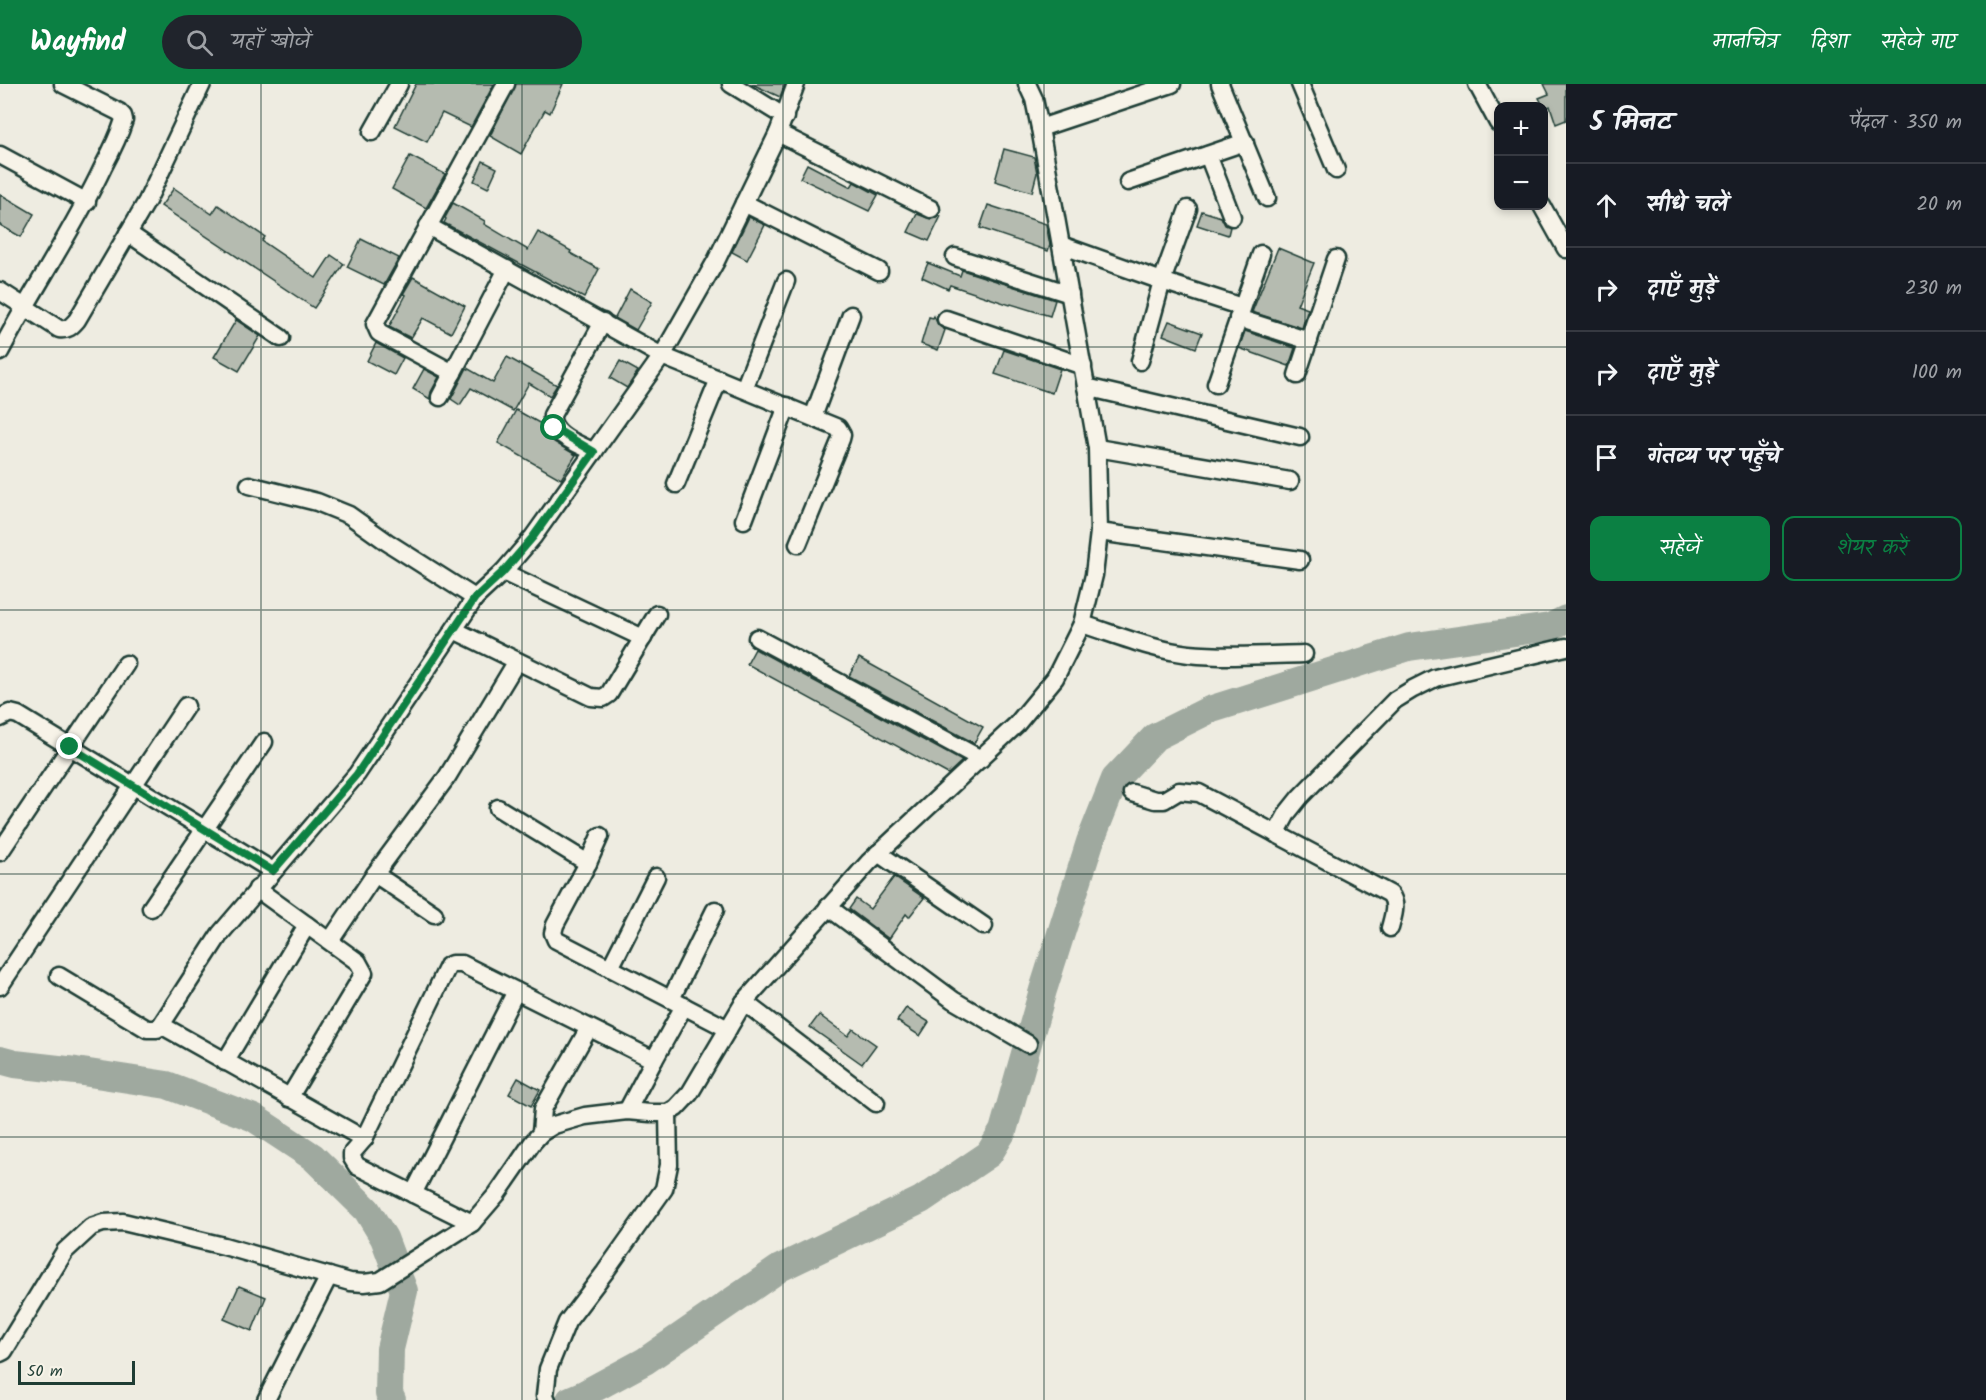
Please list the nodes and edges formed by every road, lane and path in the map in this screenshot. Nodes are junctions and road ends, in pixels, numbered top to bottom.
1 (63, 84) edge
2 (202, 84) edge
3 (506, 84) edge
4 (730, 84) edge
5 (796, 84) edge
6 (1027, 84) edge
7 (1172, 84) edge
8 (1220, 84) edge
9 (1300, 84) edge
10 (1477, 84) edge
11 (396, 85) edge
12 (1494, 116) edge
13 (785, 117) junction
14 (1040, 128) junction
15 (372, 132) dead end
16 (778, 133) junction
17 (1245, 142) junction
18 (0, 155) edge
19 (1208, 155) junction
20 (1336, 170) dead end
21 (1128, 182) dead end
22 (1267, 198) dead end
23 (87, 202) junction
24 (744, 203) junction
25 (931, 209) dead end
26 (1188, 209) dead end
27 (1544, 210) edge
28 (1232, 217) dead end
29 (428, 226) junction
30 (128, 233) junction
31 (1061, 245) junction
32 (1566, 249) edge
33 (1261, 254) dead end
34 (955, 257) dead end
35 (1336, 260) dead end
36 (507, 269) junction
37 (879, 271) dead end
38 (786, 281) dead end
39 (1162, 281) junction
40 (0, 291) edge
41 (1070, 294) junction
42 (24, 306) junction
43 (1240, 312) junction
44 (850, 315) dead end
45 (946, 319) dead end
46 (603, 322) junction
47 (281, 338) dead end
48 (1309, 341) junction
49 (0, 352) edge
50 (662, 356) junction
51 (1140, 361) dead end
52 (1083, 366) junction
53 (453, 372) junction
54 (1297, 375) dead end
55 (719, 379) junction
56 (1216, 384) dead end
57 (1086, 387) junction
58 (744, 389) junction
59 (440, 396) dead end
60 (787, 406) junction
61 (813, 417) junction
62 (1300, 437) dead end
63 (1097, 448) junction
64 (594, 452) junction
65 (1290, 481) dead end
66 (676, 484) dead end
67 (249, 485) dead end
68 (744, 520) dead end
69 (1098, 532) junction
70 (798, 544) dead end
71 (1300, 560) dead end
72 (503, 572) junction
73 (475, 598) junction
74 (657, 614) dead end
75 (1082, 624) junction
76 (454, 630) junction
77 (643, 638) junction
78 (757, 638) dead end
79 (1566, 647) edge
80 (1304, 654) dead end
81 (517, 661) junction
82 (126, 664) dead end
83 (186, 706) dead end
84 (0, 718) edge
85 (264, 742) dead end
86 (70, 747) junction
87 (981, 759) junction
88 (134, 785) junction
89 (1132, 793) dead end
90 (498, 808) dead end
91 (204, 828) junction
92 (1276, 834) junction
93 (600, 836) dead end
94 (0, 852) edge
95 (878, 853) junction
96 (588, 863) junction
97 (273, 871) junction
98 (375, 874) junction
99 (656, 877) dead end
100 (257, 889) junction
101 (828, 907) junction
102 (151, 908) dead end
103 (715, 910) dead end
104 (434, 914) dead end
105 (307, 925) junction
106 (984, 926) dead end
107 (1390, 928) dead end
108 (330, 941) junction
109 (610, 968) junction
110 (59, 976) dead end
111 (0, 986) edge
112 (516, 991) junction
113 (744, 1002) junction
114 (678, 1003) junction
115 (161, 1025) junction
116 (589, 1028) junction
117 (728, 1029) junction
118 (1028, 1044) dead end
119 (654, 1060) junction
120 (225, 1062) junction
121 (289, 1098) junction
122 (876, 1103) dead end
123 (627, 1112) junction
124 (668, 1113) junction
125 (541, 1133) junction
126 (363, 1139) junction
127 (413, 1194) junction
128 (472, 1223) junction
129 (329, 1276) junction
130 (0, 1353) edge
131 (546, 1398) edge
132 (266, 1400) edge

1 - 23 street
2 - 30 street
3 - 29 street
4 - 13 street
5 - 13 street
6 - 14 street
7 - 14 street
8 - 17 street
9 - 20 street
10 - 12 street
11 - 15 street
13 - 16 street
14 - 31 street
16 - 24 street
16 - 25 street
17 - 19 street
17 - 22 street
18 - 23 street
19 - 21 street
19 - 28 street
23 - 42 street
24 - 37 street
24 - 50 street
26 - 39 street
27 - 32 street
29 - 36 street
29 - 53 street
30 - 42 street
30 - 47 street
31 - 39 street
31 - 41 street
33 - 43 street
34 - 41 street
35 - 48 street
36 - 46 street
36 - 53 street
38 - 58 street
39 - 43 street
39 - 51 street
40 - 42 street
41 - 52 street
42 - 49 street
43 - 48 street
43 - 56 street
44 - 61 street
45 - 52 street
46 - 50 street
46 - 64 street
48 - 54 street
50 - 55 street
50 - 64 street
52 - 57 street
53 - 59 street
55 - 58 street
55 - 66 street
57 - 62 street
57 - 63 street
58 - 60 street
60 - 61 street
60 - 68 street
61 - 70 street
63 - 65 street
63 - 69 street
64 - 72 street
67 - 73 street
69 - 71 street
69 - 75 street
72 - 73 street
72 - 77 street
73 - 76 street
74 - 77 street
75 - 80 street
75 - 87 street
76 - 81 street
76 - 97 street
77 - 81 street
78 - 87 street
79 - 92 street
81 - 98 street
82 - 86 street
83 - 88 street
84 - 86 street
85 - 91 street
86 - 88 street
86 - 94 street
87 - 95 street
88 - 91 street
88 - 111 street
89 - 92 street
90 - 96 street
91 - 97 street
91 - 102 street
92 - 107 street
93 - 96 street
95 - 101 street
95 - 106 street
96 - 109 street
97 - 100 street
98 - 104 street
98 - 108 street
99 - 109 street
100 - 105 street
100 - 115 street
101 - 113 street
101 - 118 street
103 - 114 street
105 - 108 street
105 - 120 street
108 - 121 street
109 - 114 street
110 - 115 street
112 - 116 street
112 - 126 street
112 - 127 street
113 - 117 street
113 - 122 street
114 - 117 street
114 - 119 street
115 - 120 street
116 - 119 street
116 - 125 street
117 - 124 street
119 - 123 street
120 - 121 street
121 - 126 street
123 - 124 street
123 - 125 street
124 - 131 street
125 - 128 street
126 - 127 street
127 - 128 street
128 - 129 street
129 - 130 street
129 - 132 street

